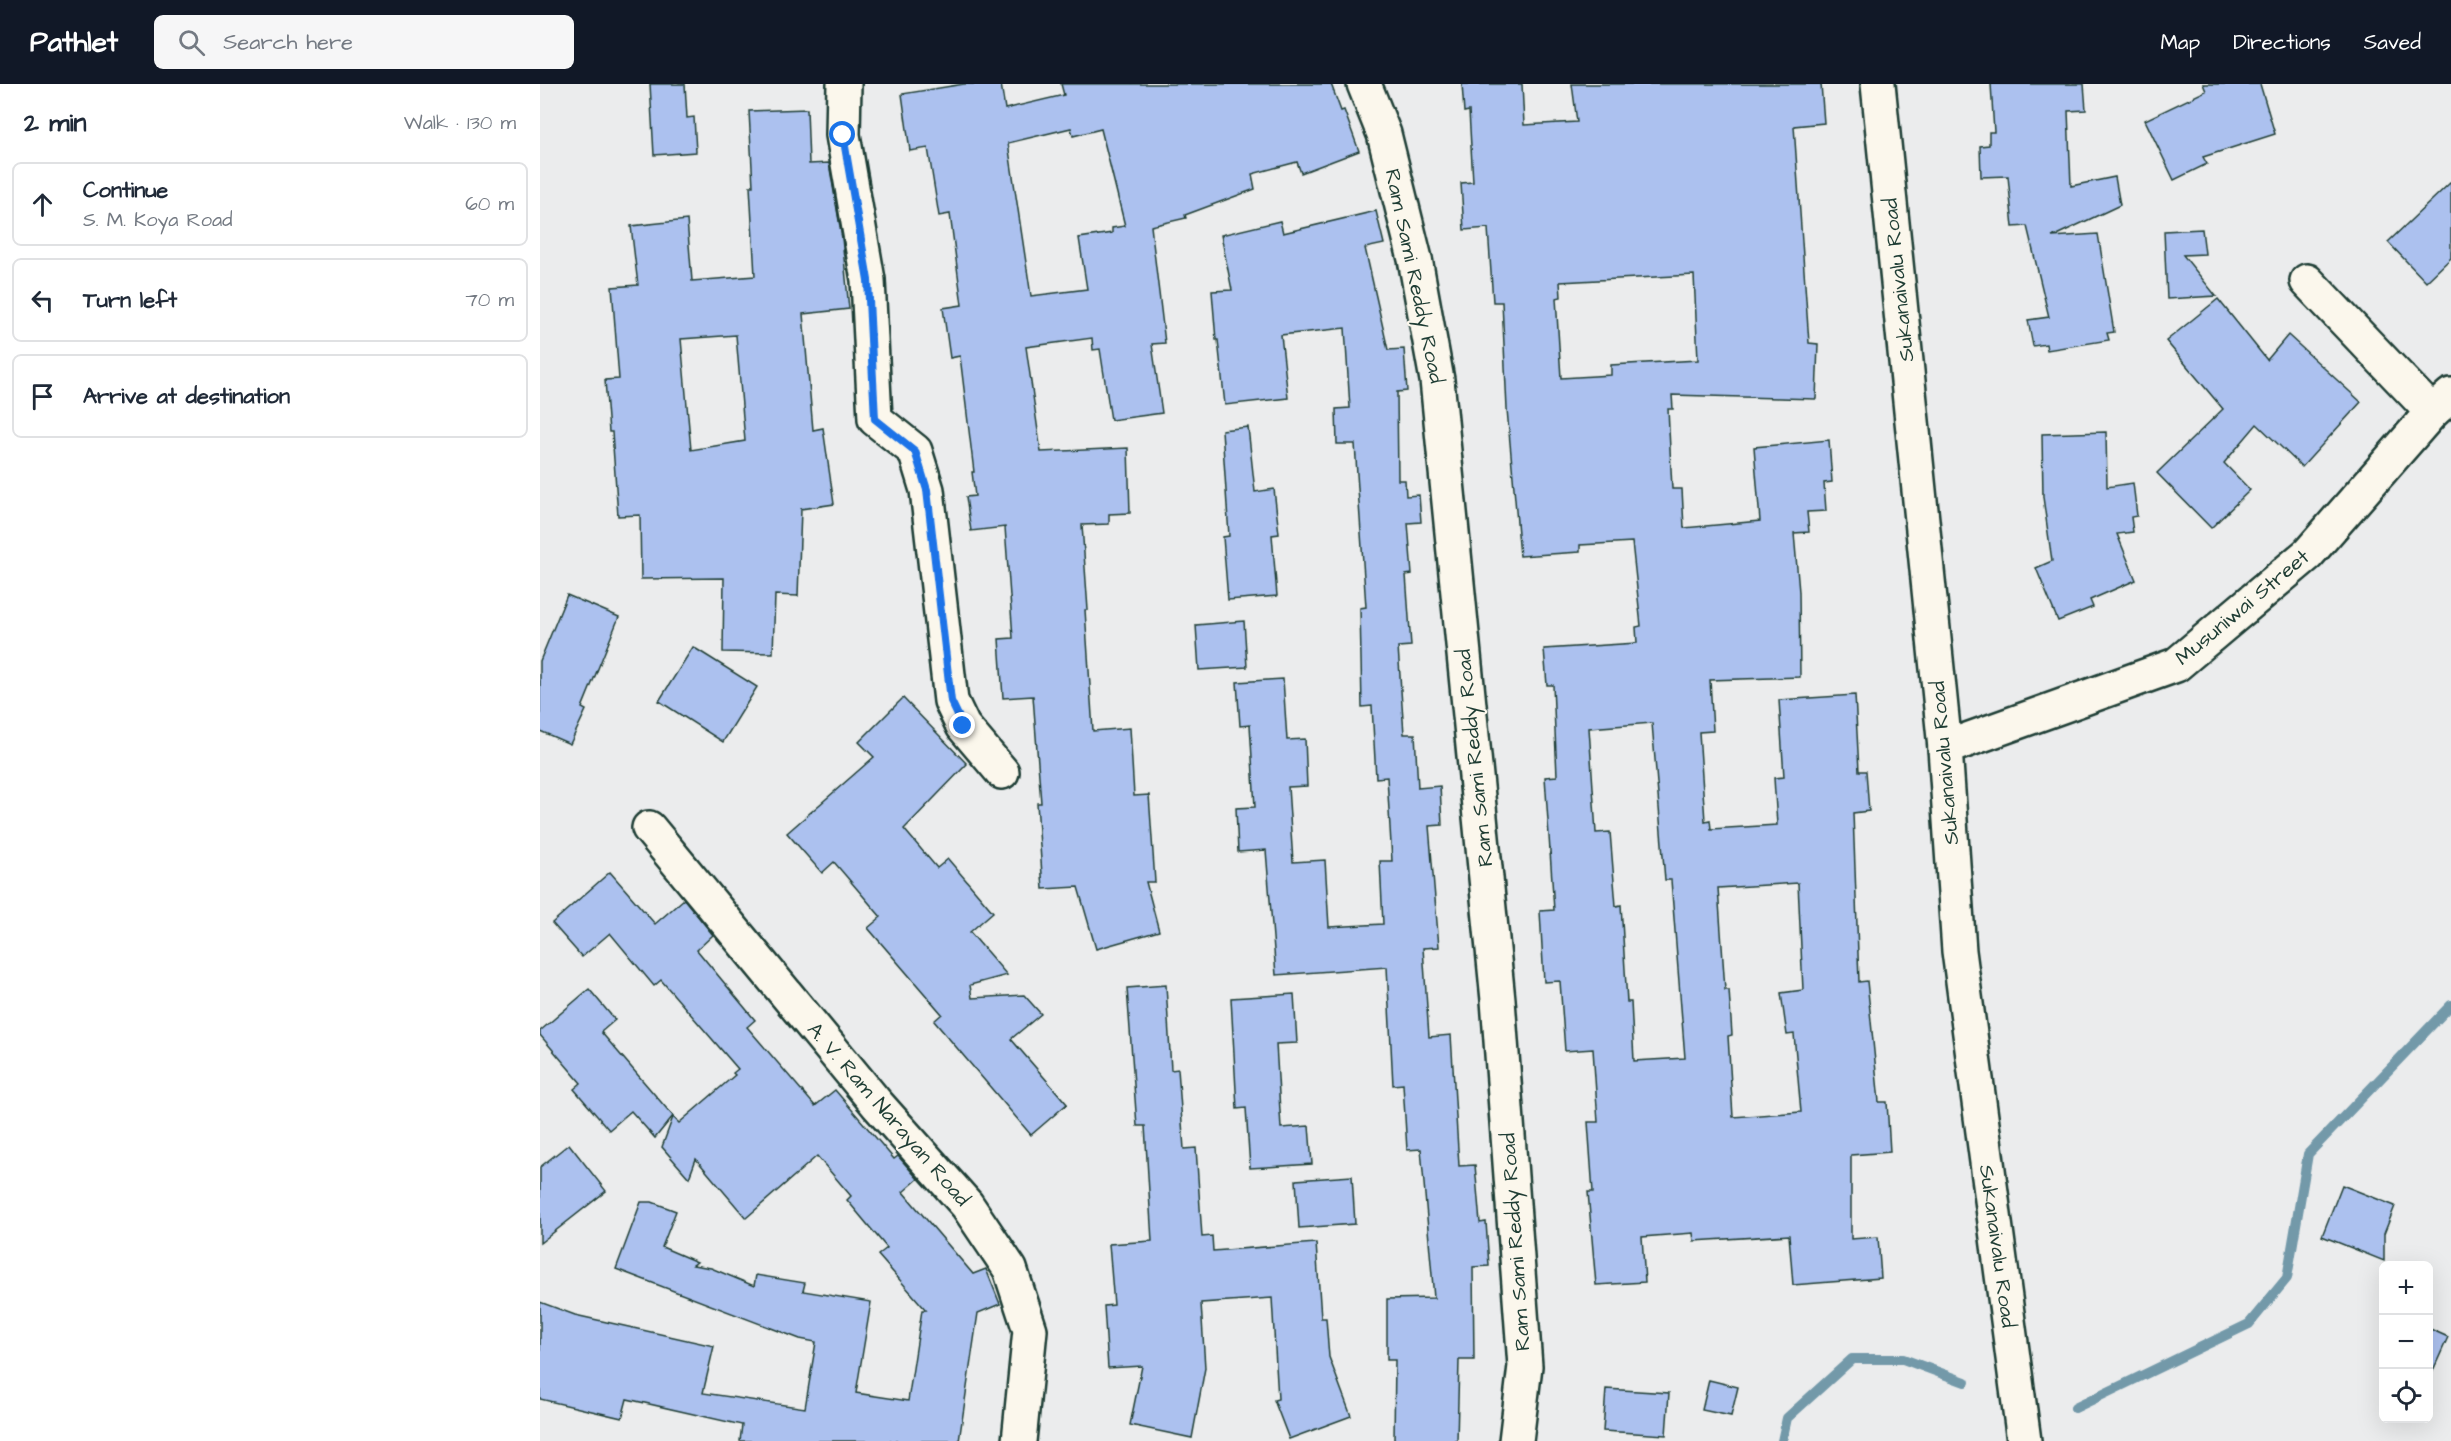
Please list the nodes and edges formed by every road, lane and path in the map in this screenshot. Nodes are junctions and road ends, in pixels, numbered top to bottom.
1 (844, 84) edge
2 (1364, 84) edge
3 (1878, 84) edge
4 (2307, 281) dead end
5 (2441, 404) edge
6 (1945, 748) junction
7 (1002, 772) dead end
8 (650, 828) dead end
9 (1019, 1441) edge
10 (1516, 1441) edge
11 (2024, 1441) edge

1 - 7 street
2 - 10 street, Ram Sami Reddy Road
3 - 6 street, Sukanaivalu Road
4 - 5 street
5 - 6 street, Musuniwai Street
6 - 11 street, Sukanaivalu Road
8 - 9 street, A. V. Ram Narayan Road

